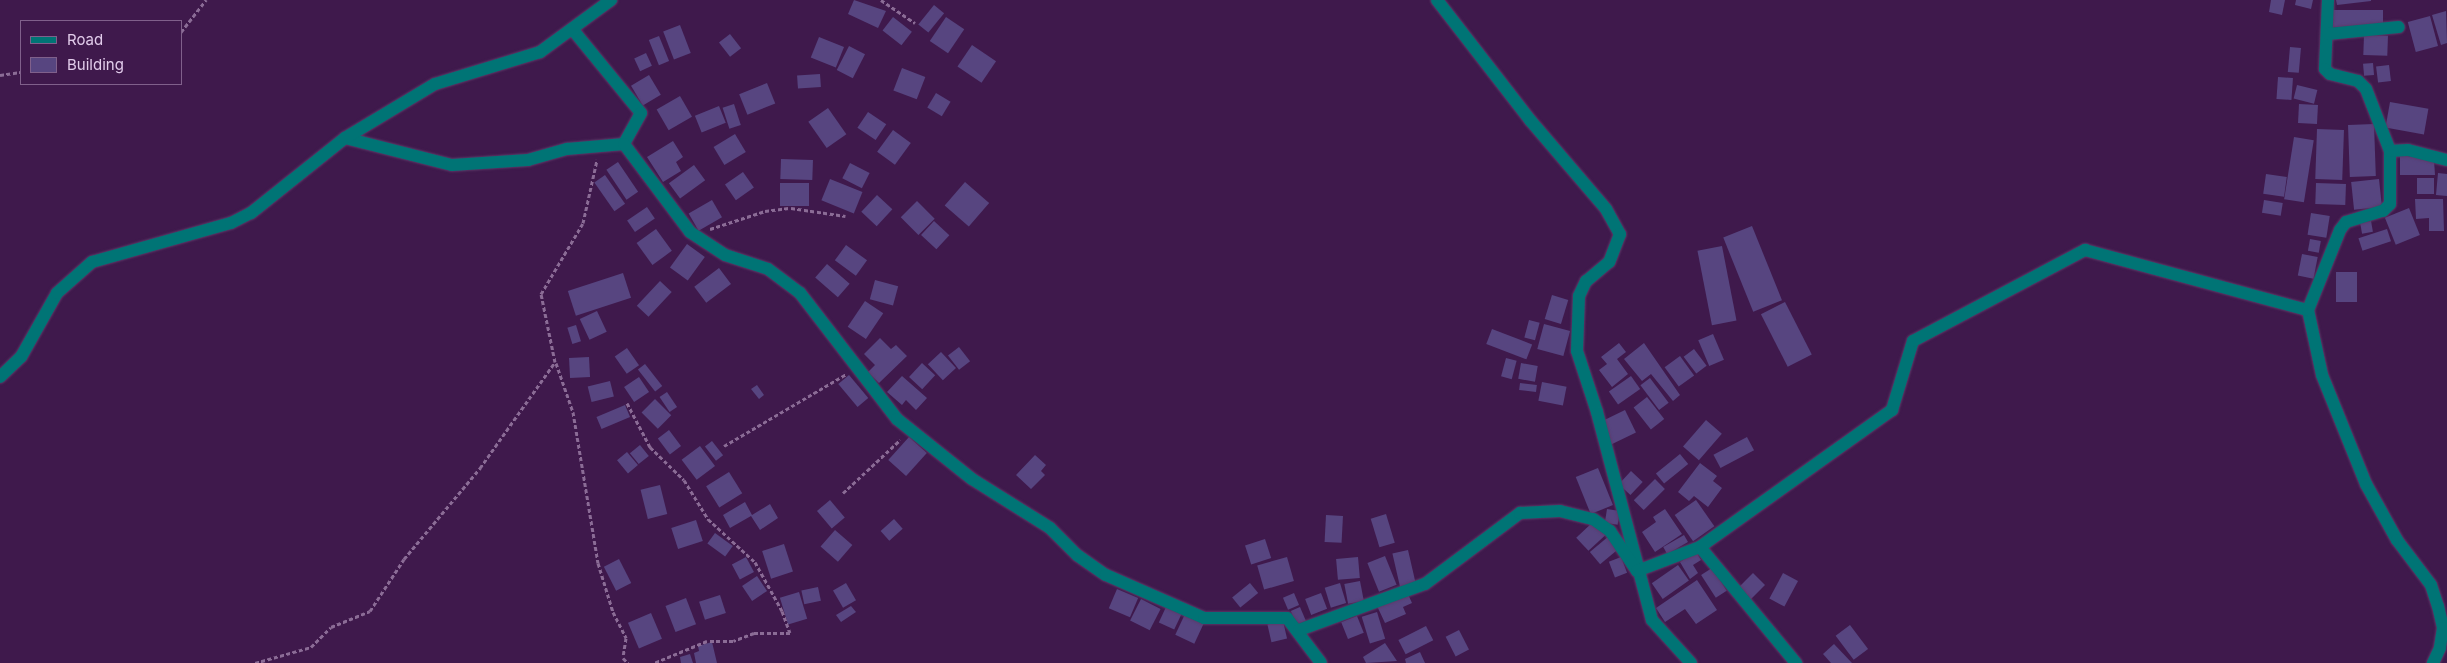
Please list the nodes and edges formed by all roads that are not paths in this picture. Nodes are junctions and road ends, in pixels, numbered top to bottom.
1 (611, 0) edge
2 (1437, 0) edge
3 (2328, 0) edge
4 (2399, 27) dead end
5 (573, 30) junction
6 (2328, 34) junction
7 (345, 138) junction
8 (624, 144) junction
9 (2390, 151) junction
10 (2447, 160) edge
11 (2308, 310) junction
12 (0, 377) edge
13 (1700, 547) junction
14 (1637, 571) junction
15 (1299, 630) junction
16 (1321, 663) edge
17 (1691, 663) edge
18 (1796, 663) edge
19 (2433, 663) edge

1 - 5 street
2 - 14 street
3 - 6 street
4 - 6 street
5 - 7 street
5 - 8 street
6 - 9 street
7 - 8 street
7 - 12 street
8 - 15 street
9 - 10 street
9 - 11 street
11 - 13 street
11 - 19 street
13 - 14 street
13 - 18 street
14 - 15 street
14 - 17 street
15 - 16 street

